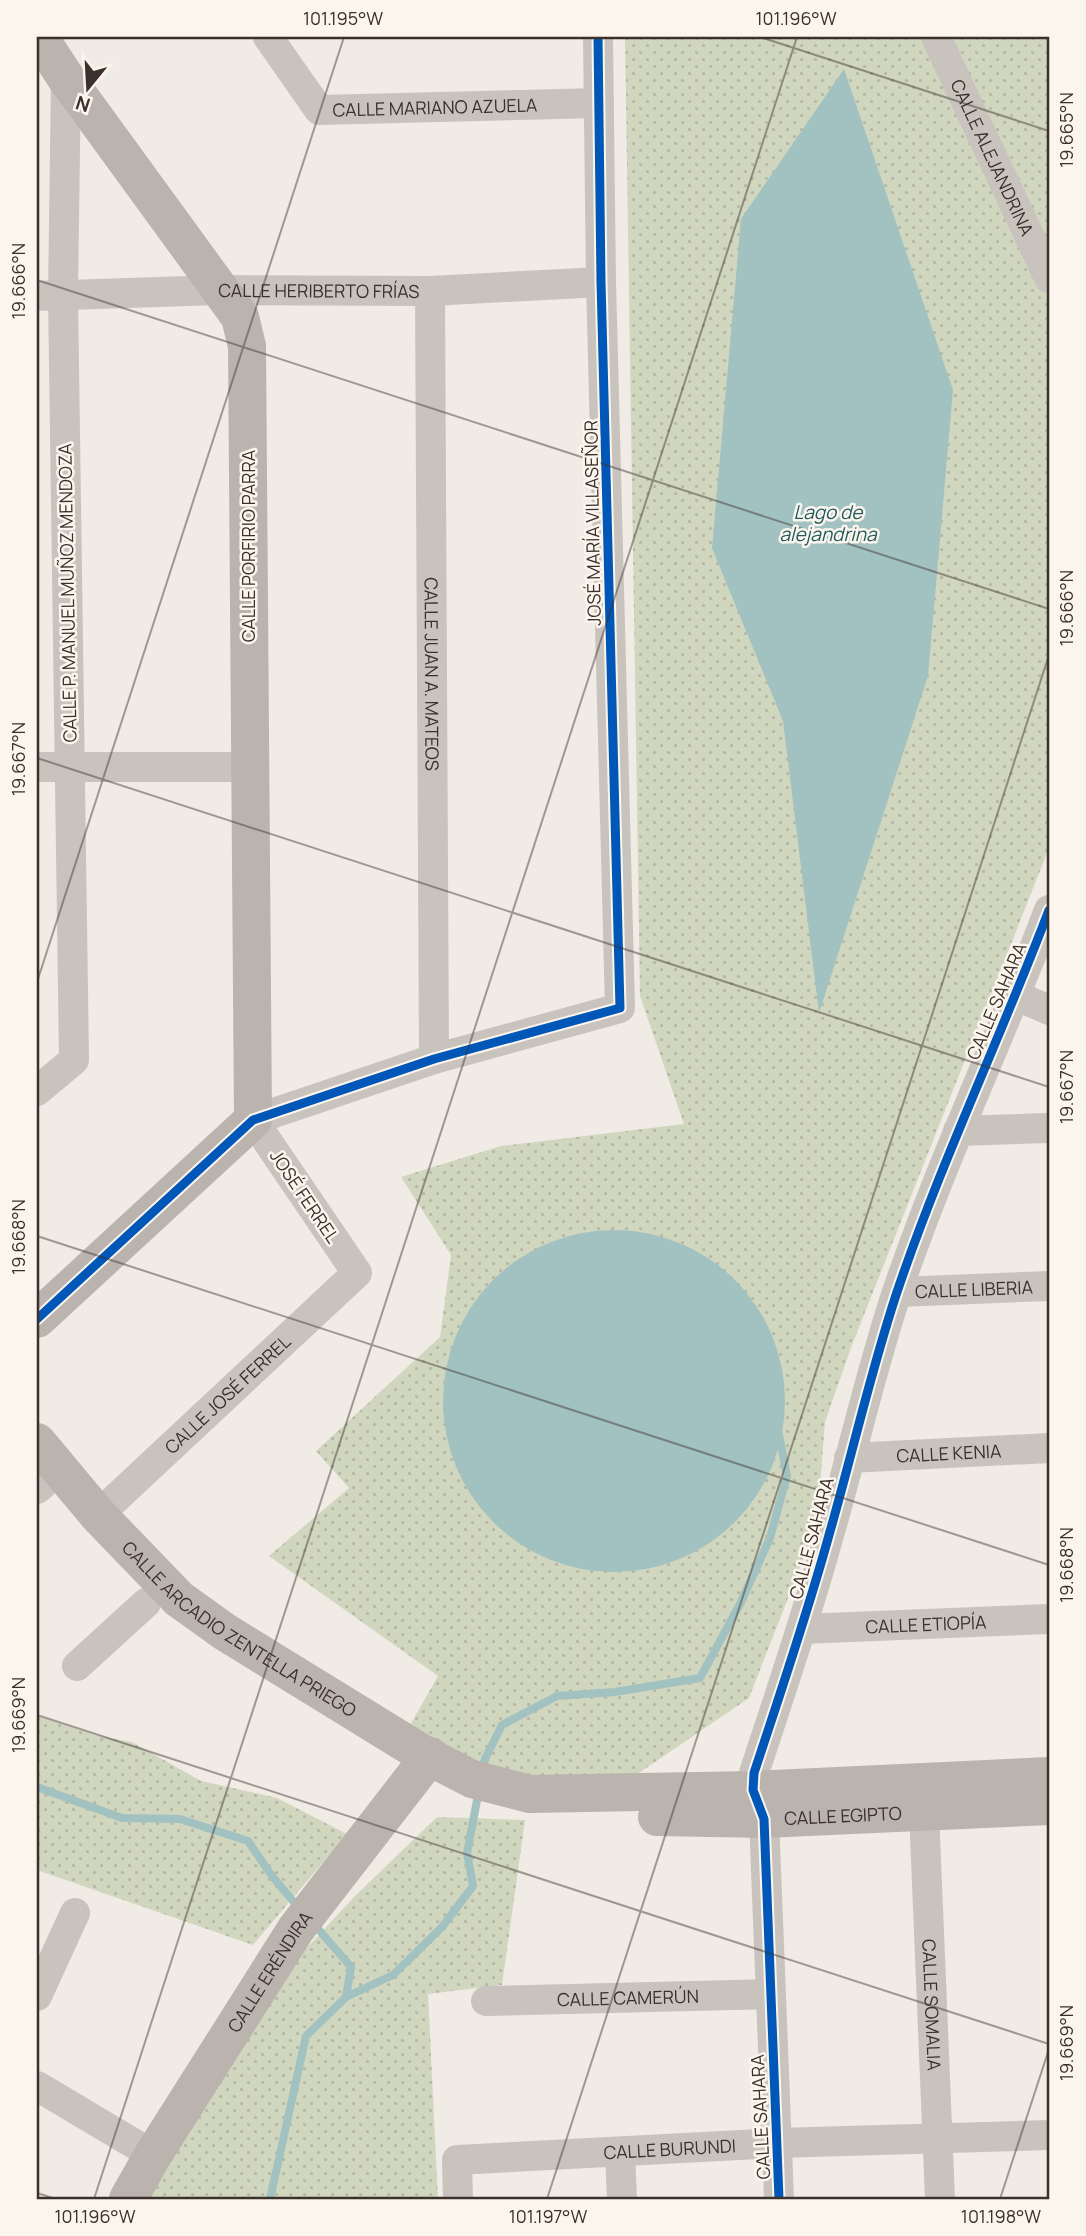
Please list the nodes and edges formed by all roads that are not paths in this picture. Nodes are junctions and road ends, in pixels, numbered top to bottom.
1 (39, 37) edge
2 (268, 37) edge
3 (598, 37) edge
4 (936, 37) edge
5 (66, 78) junction
6 (599, 103) junction
7 (1049, 278) edge
8 (601, 282) junction
9 (219, 290) junction
10 (430, 290) junction
11 (50, 296) edge
12 (37, 767) edge
13 (69, 767) junction
14 (250, 767) junction
15 (1049, 910) edge
16 (1017, 996) junction
17 (1049, 1010) edge
18 (434, 1059) junction
19 (37, 1091) edge
20 (253, 1120) junction
21 (1049, 1128) edge
22 (958, 1131) junction
23 (357, 1273) joint
24 (1049, 1286) edge
25 (897, 1292) junction
26 (37, 1319) edge
27 (37, 1442) edge
28 (1049, 1448) edge
29 (849, 1458) junction
30 (38, 1484) edge
31 (98, 1516) junction
32 (146, 1602) junction
33 (1049, 1619) edge
34 (802, 1629) junction
35 (77, 1666) dead end
36 (423, 1766) junction
37 (1049, 1776) edge
38 (471, 1790) joint
39 (758, 1805) junction
40 (1049, 1806) edge
41 (924, 1811) junction
42 (75, 1913) dead end
43 (770, 1994) junction
44 (37, 1996) edge
45 (486, 2001) dead end
46 (37, 2086) edge
47 (1049, 2135) edge
48 (937, 2140) junction
49 (777, 2143) junction
50 (620, 2152) junction
51 (153, 2155) junction
52 (128, 2199) edge
53 (458, 2199) edge
54 (622, 2199) edge
55 (779, 2199) edge
56 (940, 2199) edge

1 - 5 street, CALLE PORFIRIO PARRA
2 - 6 street, CALLE MARIANO AZUELA
3 - 6 street, JOSÉ MARÍA VILLASEÑOR
4 - 7 street, CALLE ALEJANDRINA
5 - 9 street, CALLE PORFIRIO PARRA
5 - 11 street, CALLE P. MANUEL MUÑOZ MENDOZA
6 - 8 street, JOSÉ MARÍA VILLASEÑOR
8 - 10 street, CALLE HERIBERTO FRÍAS
8 - 18 street, JOSÉ MARÍA VILLASEÑOR
9 - 10 street, CALLE HERIBERTO FRÍAS
9 - 11 street, CALLE HERIBERTO FRÍAS
9 - 14 street, CALLE PORFIRIO PARRA
10 - 18 street, CALLE JUAN A. MATEOS
11 - 13 street, CALLE P. MANUEL MUÑOZ MENDOZA
12 - 13 street
13 - 14 street
13 - 19 street, CALLE P. MANUEL MUÑOZ MENDOZA
14 - 20 street, CALLE PORFIRIO PARRA
15 - 16 street, CALLE SAHARA
16 - 17 street
16 - 22 street, CALLE SAHARA
18 - 20 street
20 - 23 street, JOSÉ FERREL
20 - 26 street
21 - 22 street
22 - 25 street, CALLE SAHARA
23 - 31 street, CALLE JOSÉ FERREL
24 - 25 street, CALLE LIBERIA
25 - 29 street, CALLE SAHARA
27 - 31 street, CALLE ARCADIO ZENTELLA PRIEGO
28 - 29 street, CALLE KENIA
29 - 34 street, CALLE SAHARA
30 - 32 street, CALLE ARCADIO ZENTELLA PRIEGO
31 - 36 street, CALLE ARCADIO ZENTELLA PRIEGO
32 - 35 street
32 - 36 street, CALLE ARCADIO ZENTELLA PRIEGO
33 - 34 street, CALLE ETIOPÍA
34 - 39 street, CALLE SAHARA
36 - 38 street, CALLE ARCADIO ZENTELLA PRIEGO
36 - 51 street, CALLE ERÉNDIRA
37 - 39 street, CALLE EGIPTO
38 - 39 street, CALLE EGIPTO
39 - 41 street, CALLE EGIPTO
39 - 43 street, CALLE SAHARA
40 - 41 street, CALLE EGIPTO
41 - 48 street, CALLE SOMALIA
42 - 44 street
43 - 45 street, CALLE CAMERÚN
43 - 49 street, CALLE SAHARA
46 - 51 street
47 - 48 street, CALLE BURUNDI
48 - 49 street, CALLE BURUNDI
48 - 56 street, CALLE SOMALIA
49 - 50 street, CALLE BURUNDI
49 - 55 street, CALLE SAHARA
50 - 53 street, CALLE BURUNDI
50 - 54 street
51 - 52 street, CALLE ERÉNDIRA

